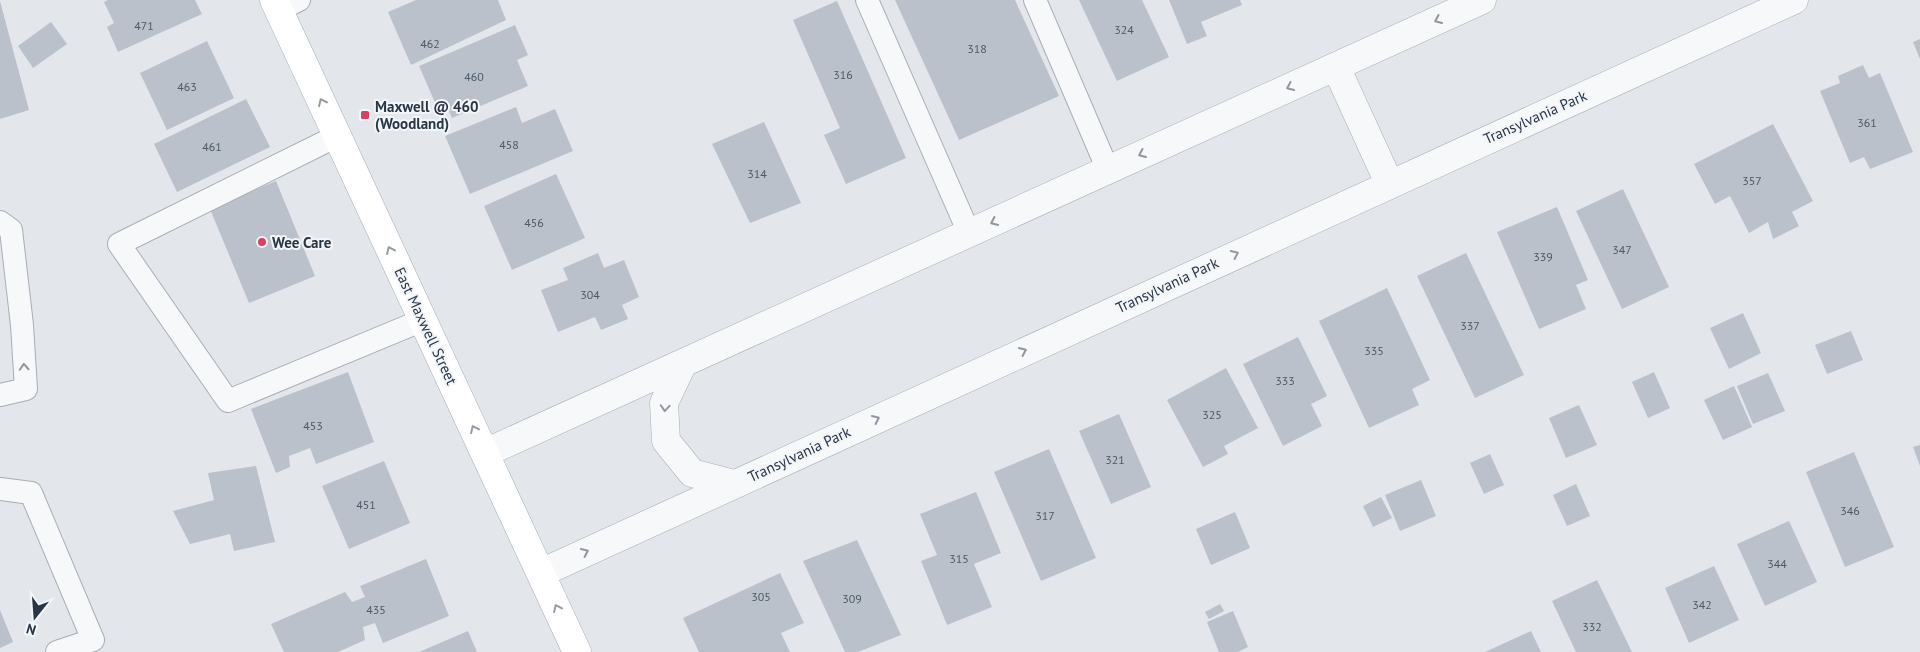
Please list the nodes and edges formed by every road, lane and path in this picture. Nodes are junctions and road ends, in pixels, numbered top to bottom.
1 (867, 0) edge
2 (1035, 0) edge
3 (1482, 0) edge
4 (1794, 0) edge
5 (284, 3) edge
6 (1336, 67) junction
7 (337, 136) junction
8 (1108, 170) junction
9 (1389, 183) junction
10 (0, 222) edge
11 (969, 233) junction
12 (423, 320) junction
13 (683, 363) junction
14 (0, 395) edge
15 (485, 453) junction
16 (734, 484) junction
17 (0, 489) edge
18 (541, 573) junction
19 (57, 652) edge
20 (577, 652) edge

1 - 11 lane
2 - 8 lane
3 -> 6 street
4 - 9 street, Transylvania Park
7 -> 5 main road, East Maxwell Street
6 -> 8 street
6 - 9 street
12 -> 7 main road, East Maxwell Street
7 - 12 lane
8 -> 11 street
16 -> 9 street, Transylvania Park
14 -> 10 lane
11 - 13 street
15 -> 12 main road, East Maxwell Street
13 - 15 street
13 -> 16 street
15 - 18 main road, East Maxwell Street
18 -> 16 street, Transylvania Park
17 - 19 lane
20 -> 18 main road, East Maxwell Street

